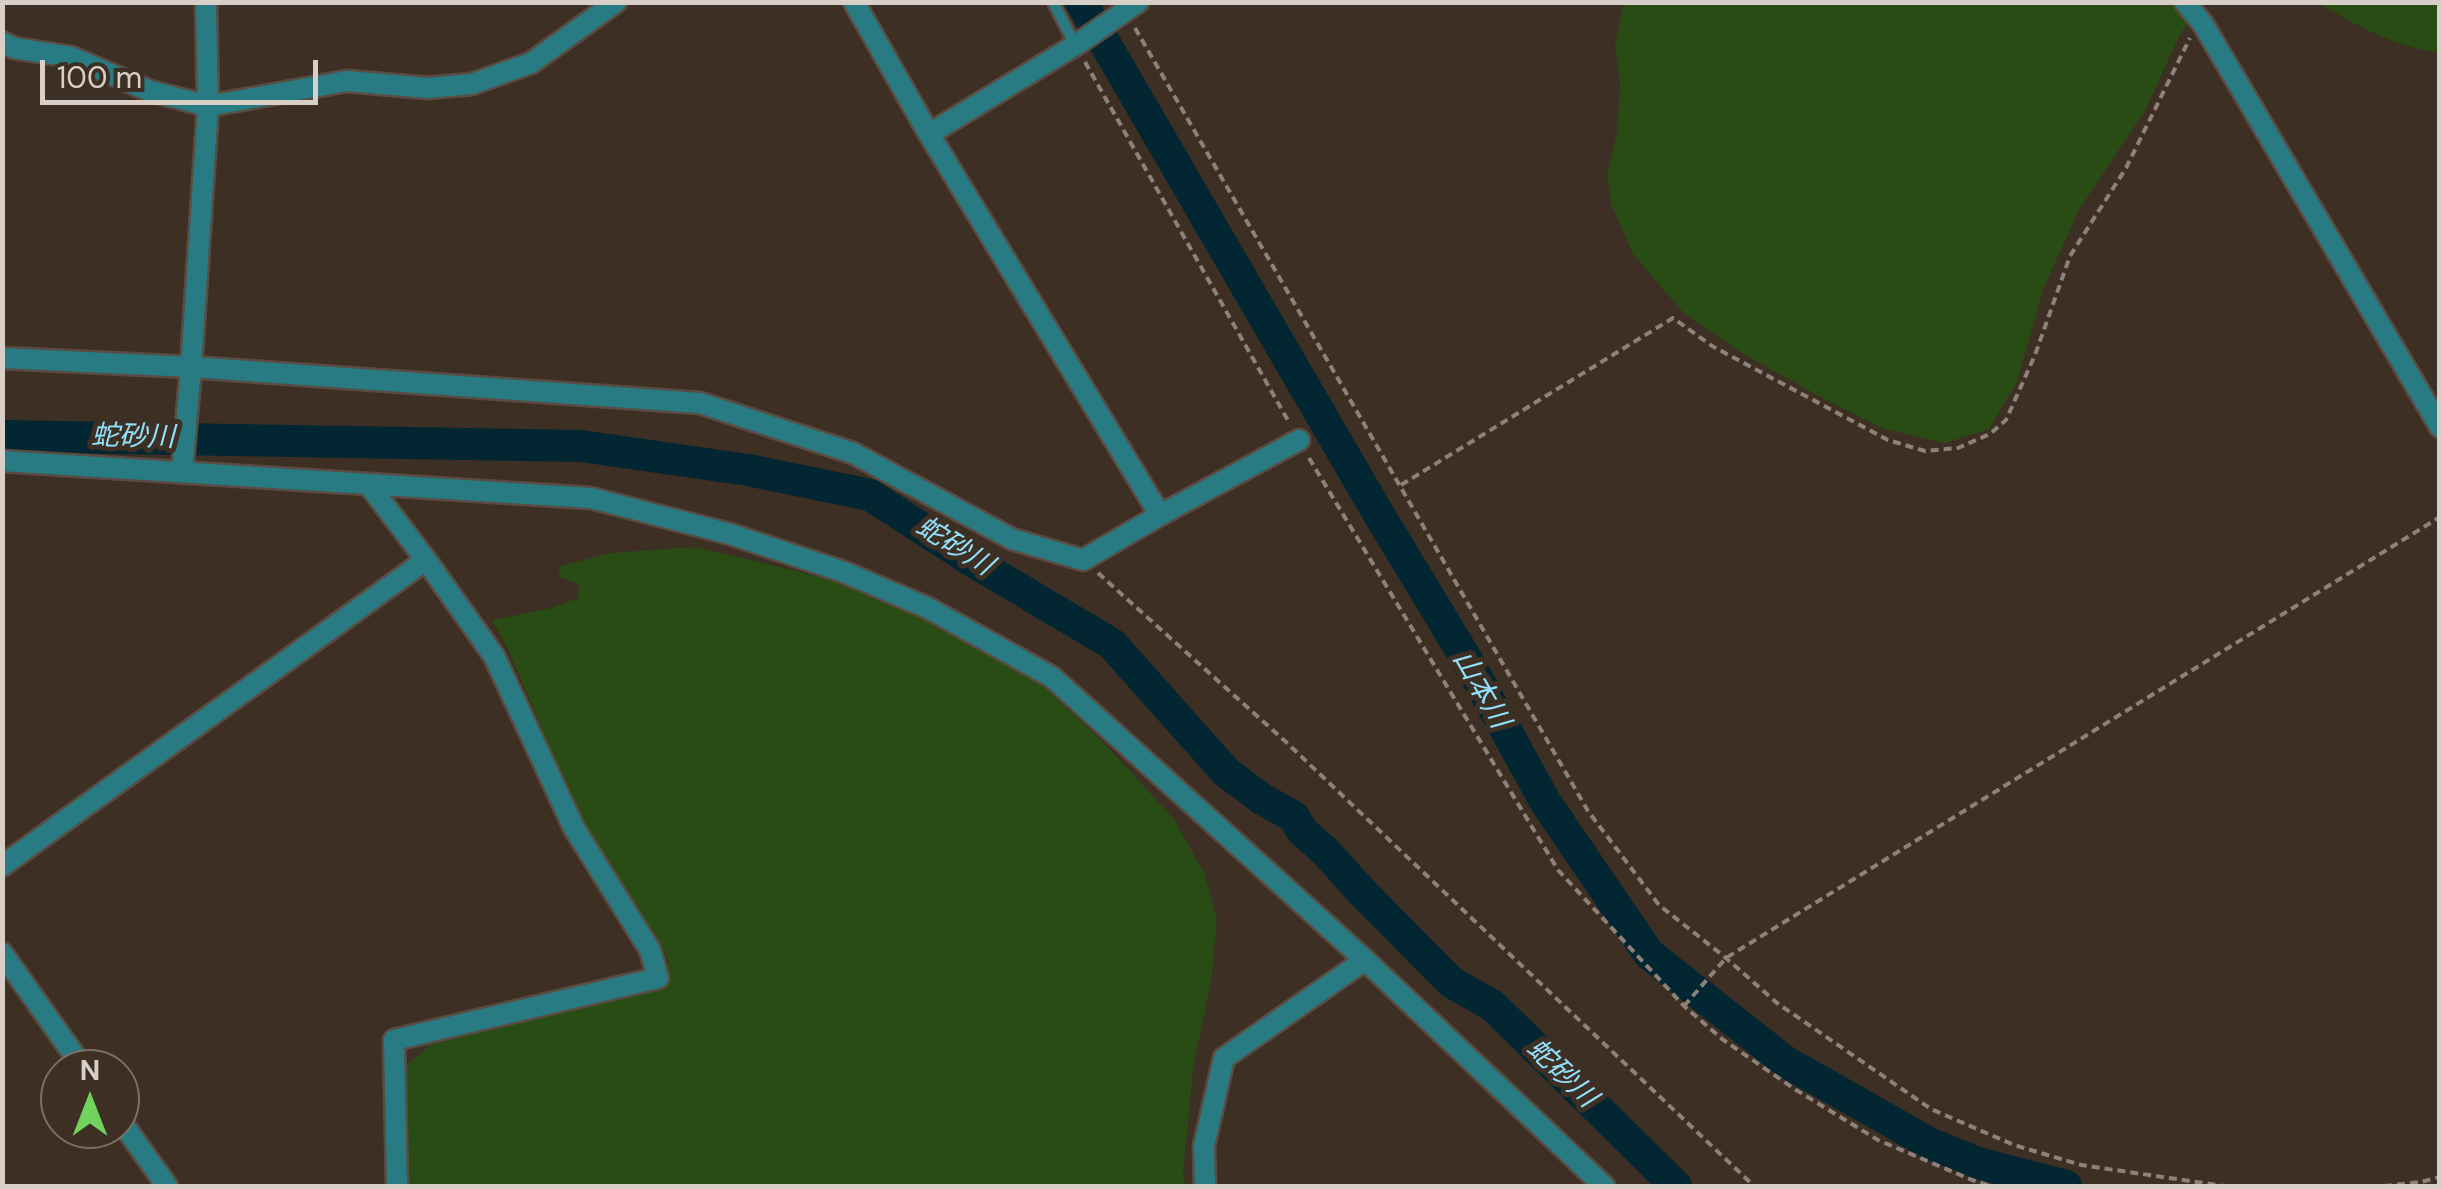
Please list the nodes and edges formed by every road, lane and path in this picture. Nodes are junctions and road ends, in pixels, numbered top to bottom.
1 (206, 2) edge
2 (616, 2) edge
3 (854, 2) edge
4 (1052, 2) edge
5 (2185, 2) edge
6 (1127, 10) edge
7 (2203, 24) junction
8 (2, 42) edge
9 (1077, 44) junction
10 (208, 106) junction
11 (929, 134) junction
12 (2, 358) edge
13 (191, 366) junction
14 (2440, 428) edge
15 (1299, 440) junction
16 (2, 461) edge
17 (182, 472) junction
18 (369, 485) junction
19 (1401, 485) junction
20 (1160, 515) junction
21 (2440, 517) edge
22 (426, 560) junction
23 (1083, 560) junction
24 (2, 866) edge
25 (2, 954) edge
26 (1726, 958) junction
27 (1364, 960) junction
28 (1684, 1006) junction
29 (70, 1049) edge
30 (140, 1148) edge
31 (2440, 1176) edge
32 (167, 1186) edge
33 (397, 1186) edge
34 (1205, 1186) edge
35 (1604, 1186) edge
36 (1754, 1186) edge
37 (1992, 1186) edge
38 (2224, 1186) edge
39 (2384, 1186) edge

1 - 10 street
2 - 10 street
3 - 11 street
4 - 9 lane
5 - 7 street
6 - 9 street
6 - 19 path
7 - 14 street
7 - 19 path
8 - 10 street
9 - 11 street
9 - 15 path
10 - 13 street
11 - 20 street
12 - 13 street
13 - 17 street
13 - 23 street
15 - 20 street
15 - 28 path
16 - 17 street
17 - 18 street
18 - 22 street
18 - 27 street
19 - 26 path
20 - 23 street
21 - 26 path
22 - 24 street
22 - 33 street
23 - 36 path
25 - 29 street
26 - 28 path
26 - 38 path
27 - 34 street
27 - 35 street
28 - 37 path
30 - 32 street
31 - 39 path

